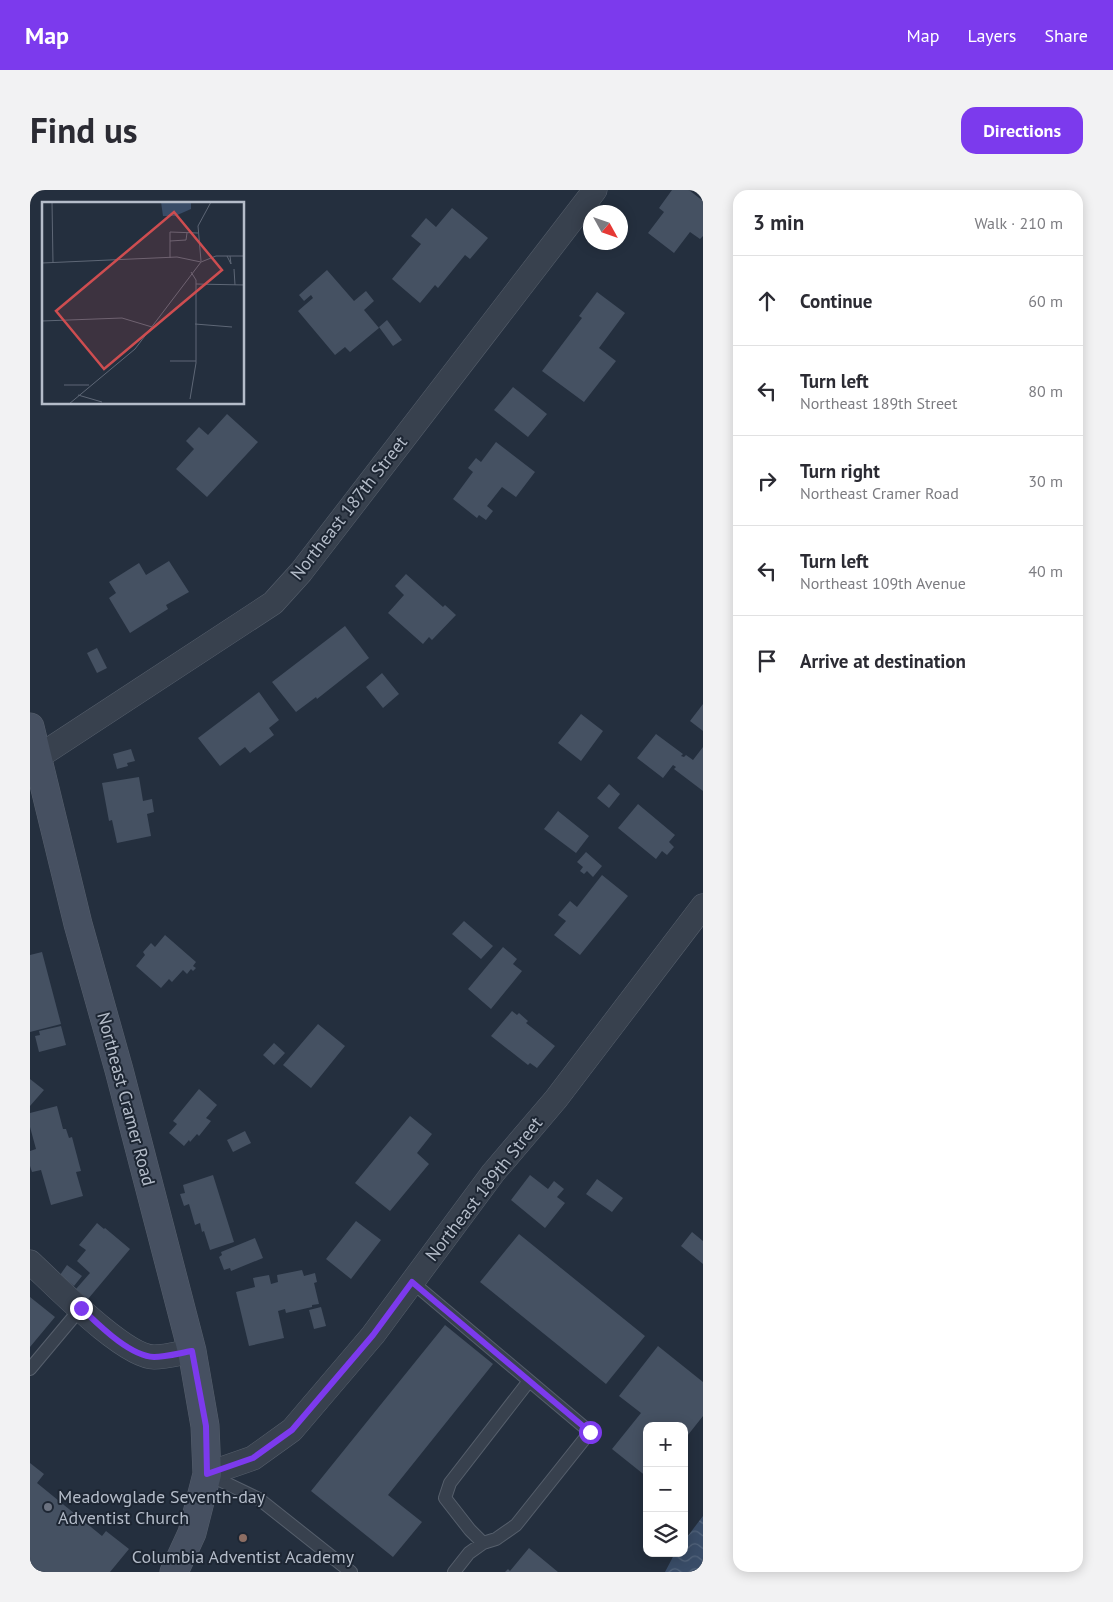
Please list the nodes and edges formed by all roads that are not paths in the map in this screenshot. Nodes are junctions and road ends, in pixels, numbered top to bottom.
1 (595, 190) edge
2 (30, 727) edge
3 (38, 757) junction
4 (703, 906) edge
5 (30, 1262) edge
6 (412, 1282) junction
7 (81, 1308) junction
8 (192, 1351) junction
9 (30, 1369) edge
10 (529, 1381) junction
11 (207, 1474) junction
12 (483, 1543) junction
13 (174, 1572) edge
14 (351, 1572) edge
15 (454, 1572) edge

1 - 3 street, Northeast 187th Street
2 - 3 street, Northeast Cramer Road
3 - 8 street, Northeast Cramer Road
4 - 6 street, Northeast 189th Street
5 - 7 street
6 - 10 lane
6 - 11 street, Northeast 189th Street
7 - 8 street
7 - 9 lane
8 - 11 street, Northeast Cramer Road
10 - 12 lane
10 - 12 lane
11 - 13 street
11 - 14 lane
12 - 15 lane

